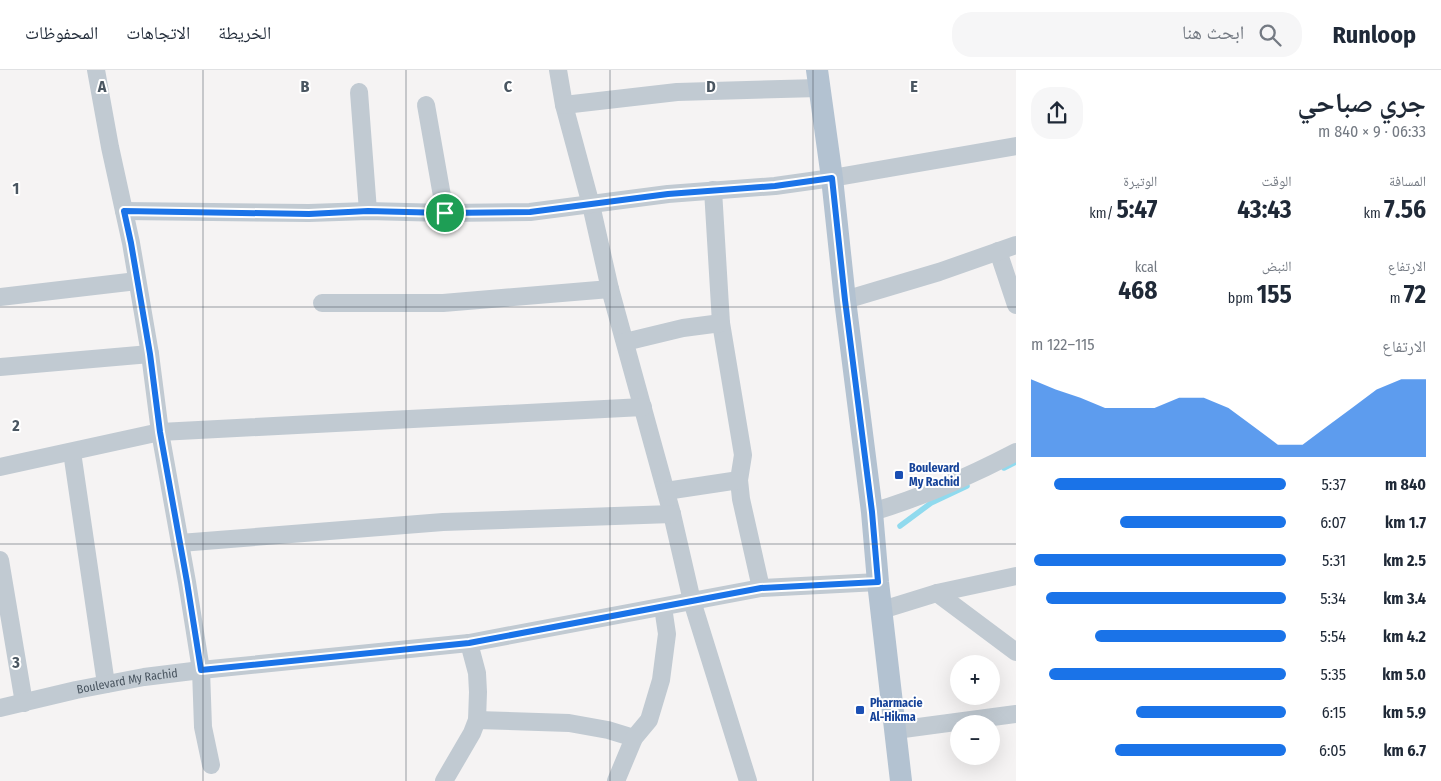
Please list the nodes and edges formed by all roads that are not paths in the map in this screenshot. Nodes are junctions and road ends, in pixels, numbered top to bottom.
1 (96, 70) edge
2 (558, 70) edge
3 (818, 79) edge
4 (359, 92) dead end
5 (426, 105) dead end
6 (564, 106) junction
7 (1016, 146) edge
8 (832, 178) junction
9 (713, 190) junction
10 (591, 205) junction
11 (124, 211) junction
12 (368, 211) junction
13 (445, 213) junction
14 (1016, 245) edge
15 (998, 251) junction
16 (137, 281) junction
17 (610, 289) junction
18 (0, 297) edge
19 (845, 300) junction
20 (322, 303) dead end
21 (1016, 305) edge
22 (721, 323) junction
23 (625, 342) junction
24 (150, 354) junction
25 (0, 366) edge
26 (643, 407) junction
27 (160, 432) junction
28 (72, 452) junction
29 (1016, 452) edge
30 (0, 467) edge
31 (739, 480) junction
32 (666, 492) junction
33 (872, 512) junction
34 (672, 514) junction
35 (180, 542) junction
36 (0, 560) edge
37 (1016, 576) edge
38 (878, 582) junction
39 (761, 588) junction
40 (937, 593) junction
41 (692, 601) junction
42 (663, 607) junction
43 (882, 610) junction
44 (469, 643) junction
45 (1016, 652) edge
46 (201, 670) junction
47 (106, 684) junction
48 (24, 703) junction
49 (0, 708) edge
50 (1016, 714) edge
51 (477, 720) junction
52 (896, 730) junction
53 (634, 738) junction
54 (211, 765) dead end
55 (444, 781) edge
56 (616, 781) edge
57 (748, 781) edge
58 (901, 781) edge

1 - 11 street
2 - 6 street
3 - 6 street
3 - 8 main road
4 - 12 street
5 - 13 street
6 - 10 street
7 - 8 street
8 - 9 street
8 - 19 main road
9 - 10 street
9 - 22 street
10 - 13 street
10 - 17 street
11 - 12 street
11 - 16 street
12 - 13 street
14 - 15 street
15 - 19 street
15 - 21 street
16 - 18 street
16 - 24 street
17 - 20 street
17 - 23 street
19 - 33 main road
22 - 23 street
22 - 31 street
23 - 26 street
24 - 25 street
24 - 27 street
26 - 27 street
26 - 32 street
27 - 28 street
27 - 35 street
28 - 30 street
28 - 47 street
29 - 33 street
31 - 32 street
31 - 39 street
32 - 34 street
33 - 38 main road
34 - 35 street
34 - 41 street
35 - 46 street
36 - 48 street
37 - 40 street
38 - 39 street, Boulevard My Rachid
38 - 43 main road
39 - 41 street, Boulevard My Rachid
40 - 43 street
40 - 45 street
41 - 42 street, Boulevard My Rachid
41 - 57 street
42 - 44 street, Boulevard My Rachid
42 - 53 street
43 - 52 main road
44 - 46 street, Boulevard My Rachid
44 - 51 street
46 - 47 street, Boulevard My Rachid
46 - 54 street
47 - 48 street, Boulevard My Rachid
48 - 49 street, Boulevard My Rachid
50 - 52 street
51 - 53 street
51 - 55 street
52 - 58 main road
53 - 56 street

